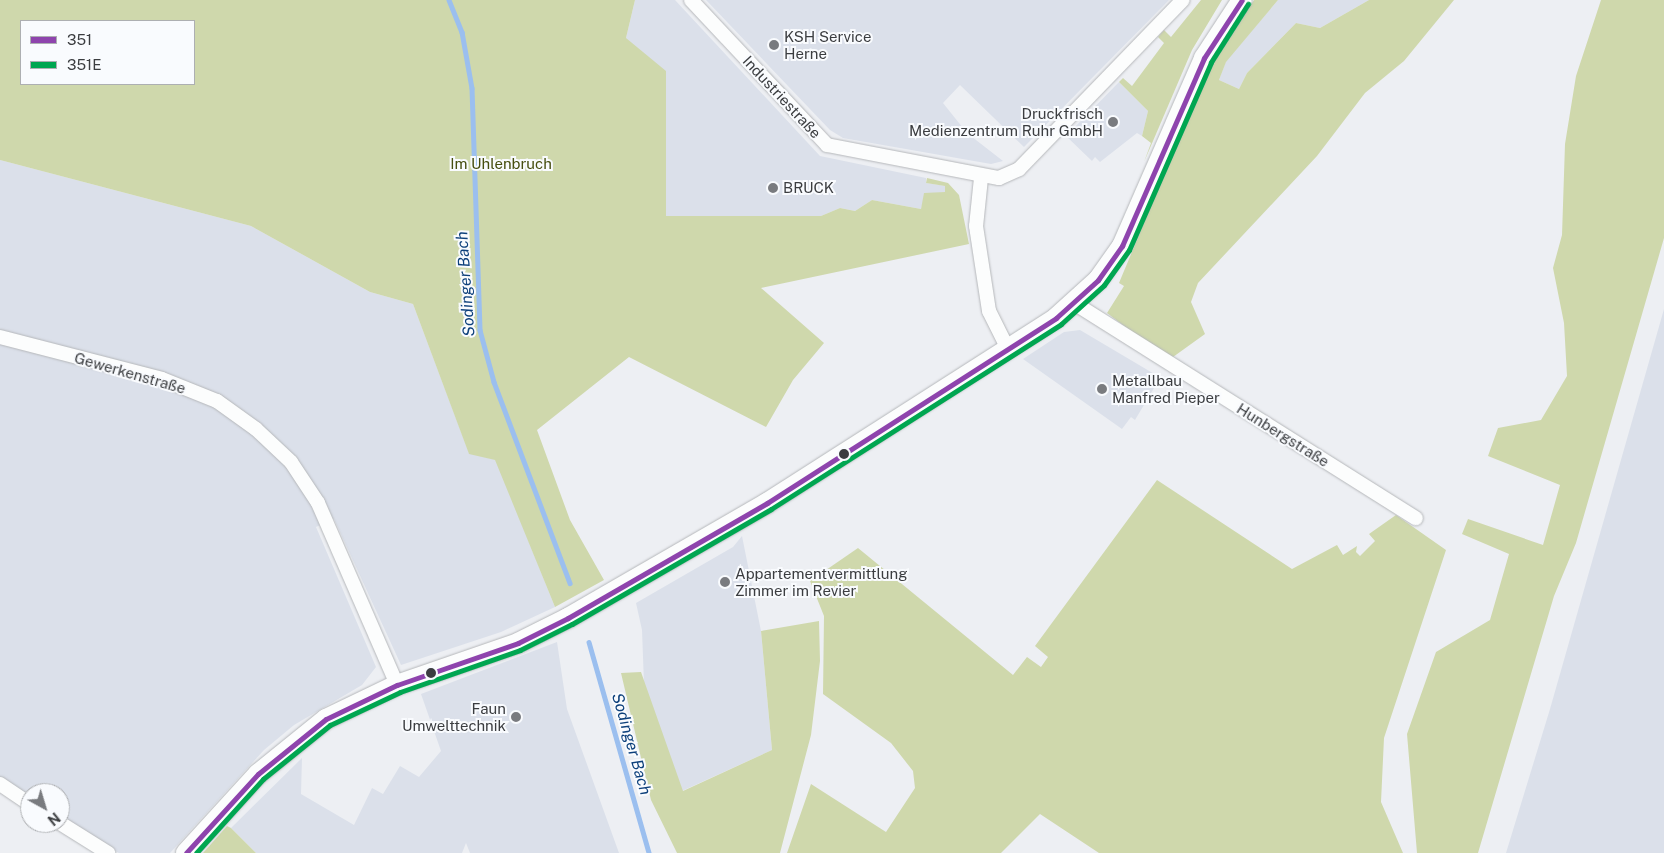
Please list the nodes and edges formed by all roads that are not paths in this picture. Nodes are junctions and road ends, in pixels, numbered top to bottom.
1 (690, 0) edge
2 (1183, 0) edge
3 (1242, 0) edge
4 (981, 178) junction
5 (1074, 303) junction
6 (0, 337) edge
7 (1008, 349) junction
8 (1416, 518) dead end
9 (397, 685) junction
10 (0, 784) edge
11 (20, 797) edge
12 (70, 829) edge
13 (108, 853) edge
14 (186, 853) edge

1 - 4 street, Industriestraße
2 - 4 street, Industriestraße
3 - 5 main road
4 - 7 street
5 - 7 main road
5 - 8 street, Hunbergstraße
6 - 9 street, Gewerkenstraße
7 - 9 main road
9 - 14 main road
10 - 11 street
12 - 13 street

